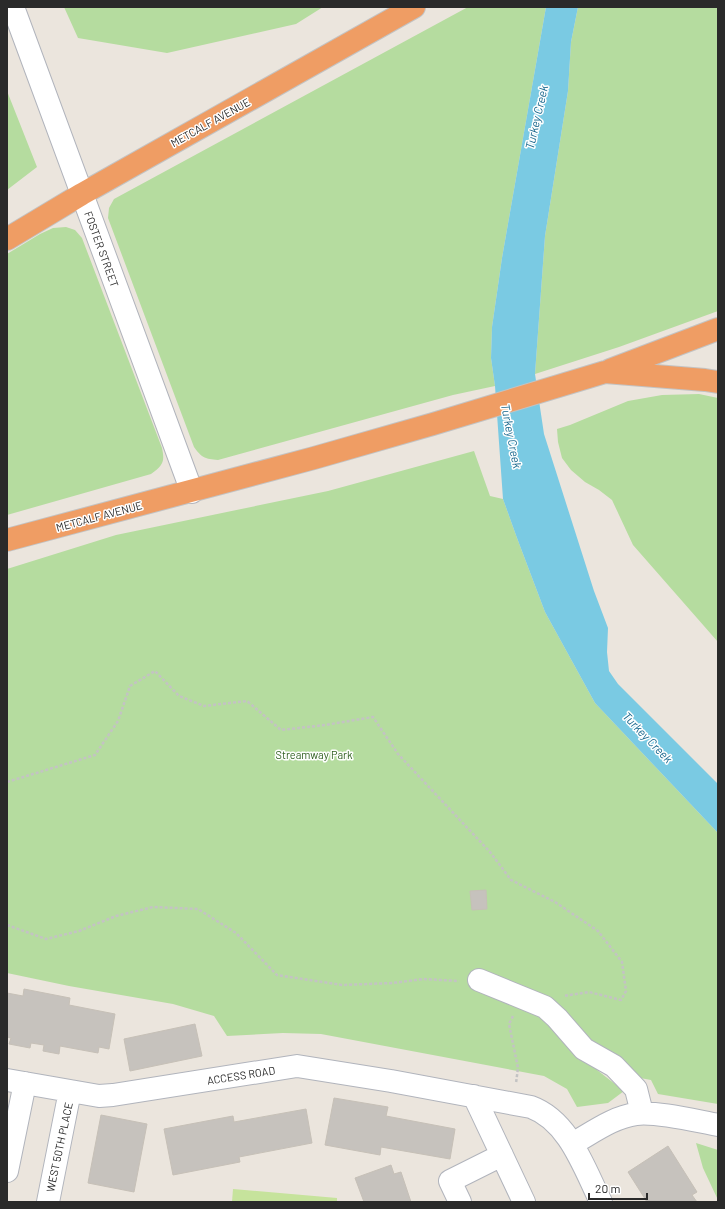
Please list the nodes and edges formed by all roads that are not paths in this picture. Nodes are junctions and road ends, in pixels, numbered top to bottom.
1 (13, 7) edge
2 (414, 7) edge
3 (82, 194) junction
4 (7, 239) edge
5 (718, 329) edge
6 (605, 372) junction
7 (718, 382) edge
8 (192, 492) junction
9 (7, 540) edge
10 (473, 981) road end
11 (16, 1082) edge
12 (70, 1091) junction
13 (474, 1096) junction
14 (642, 1113) junction
15 (718, 1125) edge
16 (572, 1144) junction
17 (502, 1154) junction
18 (7, 1171) edge
19 (48, 1202) edge
20 (460, 1202) edge
21 (524, 1202) edge
22 (601, 1202) edge

1 - 3 street, FOSTER STREET
2 - 3 highway, METCALF AVENUE
3 - 4 highway, METCALF AVENUE
3 - 8 street, FOSTER STREET
5 - 6 highway, METCALF AVENUE
6 - 7 highway
6 - 8 highway, METCALF AVENUE
8 - 9 highway, METCALF AVENUE
10 - 14 street
11 - 12 street, ACCESS ROAD
11 - 18 street
12 - 13 street, ACCESS ROAD
12 - 19 street, WEST 50TH PLACE
13 - 16 street, ACCESS ROAD
13 - 17 street
14 - 15 street
14 - 16 street
16 - 22 street, ACCESS ROAD
17 - 20 street
17 - 21 street

